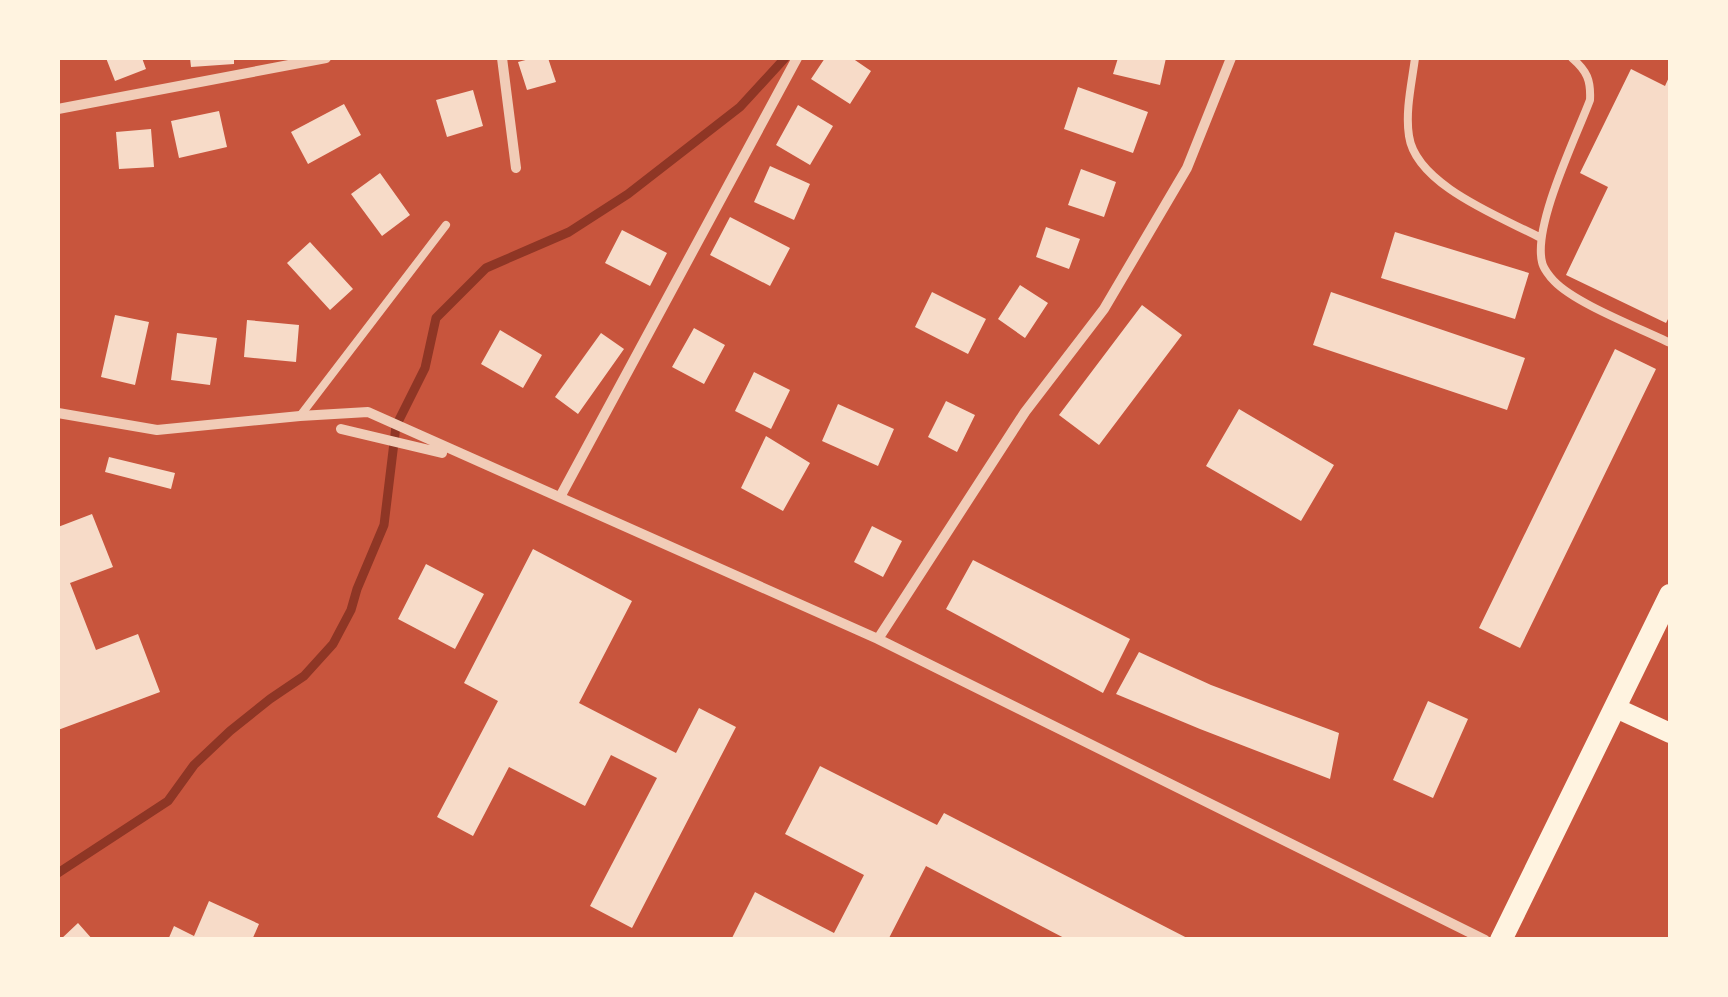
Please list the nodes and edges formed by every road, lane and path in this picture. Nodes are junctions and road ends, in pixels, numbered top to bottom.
1 (326, 58) edge
2 (502, 58) edge
3 (797, 58) edge
4 (1231, 58) edge
5 (1416, 58) edge
6 (1572, 58) edge
7 (58, 109) edge
8 (516, 168) dead end
9 (446, 225) dead end
10 (1542, 238) junction
11 (1670, 343) edge
12 (58, 412) edge
13 (300, 416) junction
14 (341, 429) dead end
15 (442, 453) dead end
16 (560, 498) junction
17 (1670, 596) edge
18 (878, 639) junction
19 (1616, 708) junction
20 (1670, 734) edge
21 (1485, 940) edge
22 (1501, 940) edge

1 - 7 street
2 - 8 street
3 - 16 street
4 - 18 street
5 - 10 lane
6 - 10 lane
9 - 13 lane
10 - 11 lane
12 - 13 street
13 - 16 street
14 - 15 street
16 - 18 street
17 - 19 main road
18 - 21 street
19 - 20 main road
19 - 22 main road

